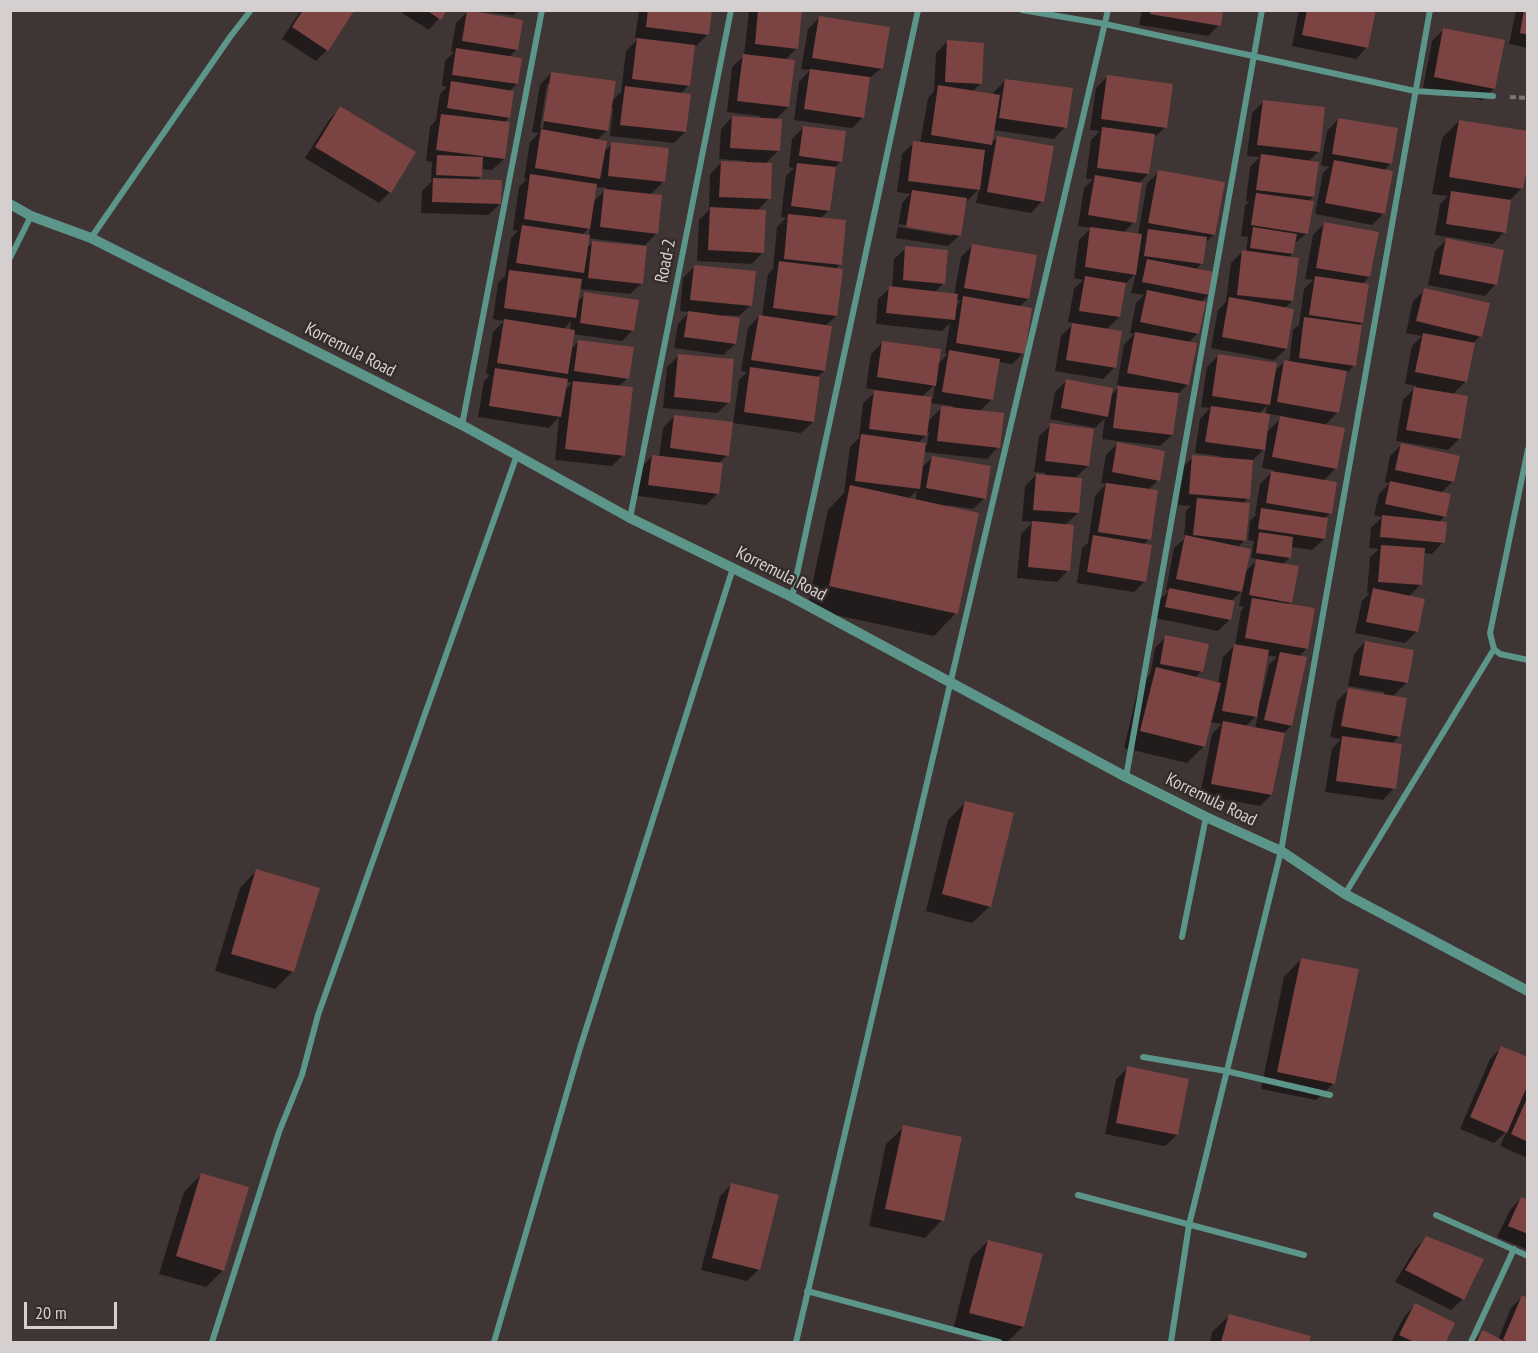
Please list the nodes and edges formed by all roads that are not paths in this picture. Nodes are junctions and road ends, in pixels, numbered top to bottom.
1 (251, 10) edge
2 (542, 10) edge
3 (731, 10) edge
4 (918, 10) edge
5 (1022, 10) edge
6 (1108, 10) edge
7 (1262, 10) edge
8 (1431, 10) edge
9 (1105, 24) junction
10 (1254, 55) junction
11 (1415, 91) junction
12 (1493, 96) dead end
13 (10, 204) edge
14 (31, 216) junction
15 (91, 238) junction
16 (10, 258) edge
17 (462, 425) junction
18 (1527, 449) edge
19 (517, 455) junction
20 (630, 518) junction
21 (733, 568) junction
22 (792, 597) junction
23 (1494, 649) junction
24 (1527, 660) edge
25 (952, 683) junction
26 (1126, 777) junction
27 (1206, 817) junction
28 (1281, 851) junction
29 (1345, 894) junction
30 (1182, 937) dead end
31 (1527, 991) edge
32 (1143, 1057) dead end
33 (1226, 1071) junction
34 (1330, 1095) dead end
35 (1078, 1195) dead end
36 (1436, 1215) dead end
37 (1190, 1225) junction
38 (1514, 1249) junction
39 (1304, 1255) dead end
40 (1527, 1256) edge
41 (807, 1291) junction
42 (212, 1342) edge
43 (494, 1342) edge
44 (796, 1342) edge
45 (999, 1342) edge
46 (1171, 1342) edge
47 (1471, 1342) edge

1 - 15 street
2 - 17 street
3 - 20 street, Road-2
4 - 22 street
5 - 9 street
6 - 9 street
7 - 10 street
8 - 11 street
9 - 10 street
9 - 25 street
10 - 11 street
10 - 26 street
11 - 12 street
11 - 28 street
13 - 14 street, Korremula Road
14 - 15 street, Korremula Road
14 - 16 street
15 - 17 street, Korremula Road
17 - 19 street, Korremula Road
18 - 23 street
19 - 20 street, Korremula Road
19 - 42 street
20 - 21 street, Korremula Road
21 - 22 street, Korremula Road
21 - 43 street
22 - 25 street, Korremula Road
23 - 24 street
23 - 29 street
25 - 26 street, Korremula Road
25 - 41 street
26 - 27 street, Korremula Road
27 - 28 street, Korremula Road
27 - 30 street
28 - 29 street, Korremula Road
28 - 33 street
29 - 31 street, Korremula Road
32 - 33 street
33 - 34 street
33 - 37 street
35 - 37 street
36 - 38 street
37 - 39 street
37 - 46 street
38 - 40 street
38 - 47 street
41 - 44 street
41 - 45 street

